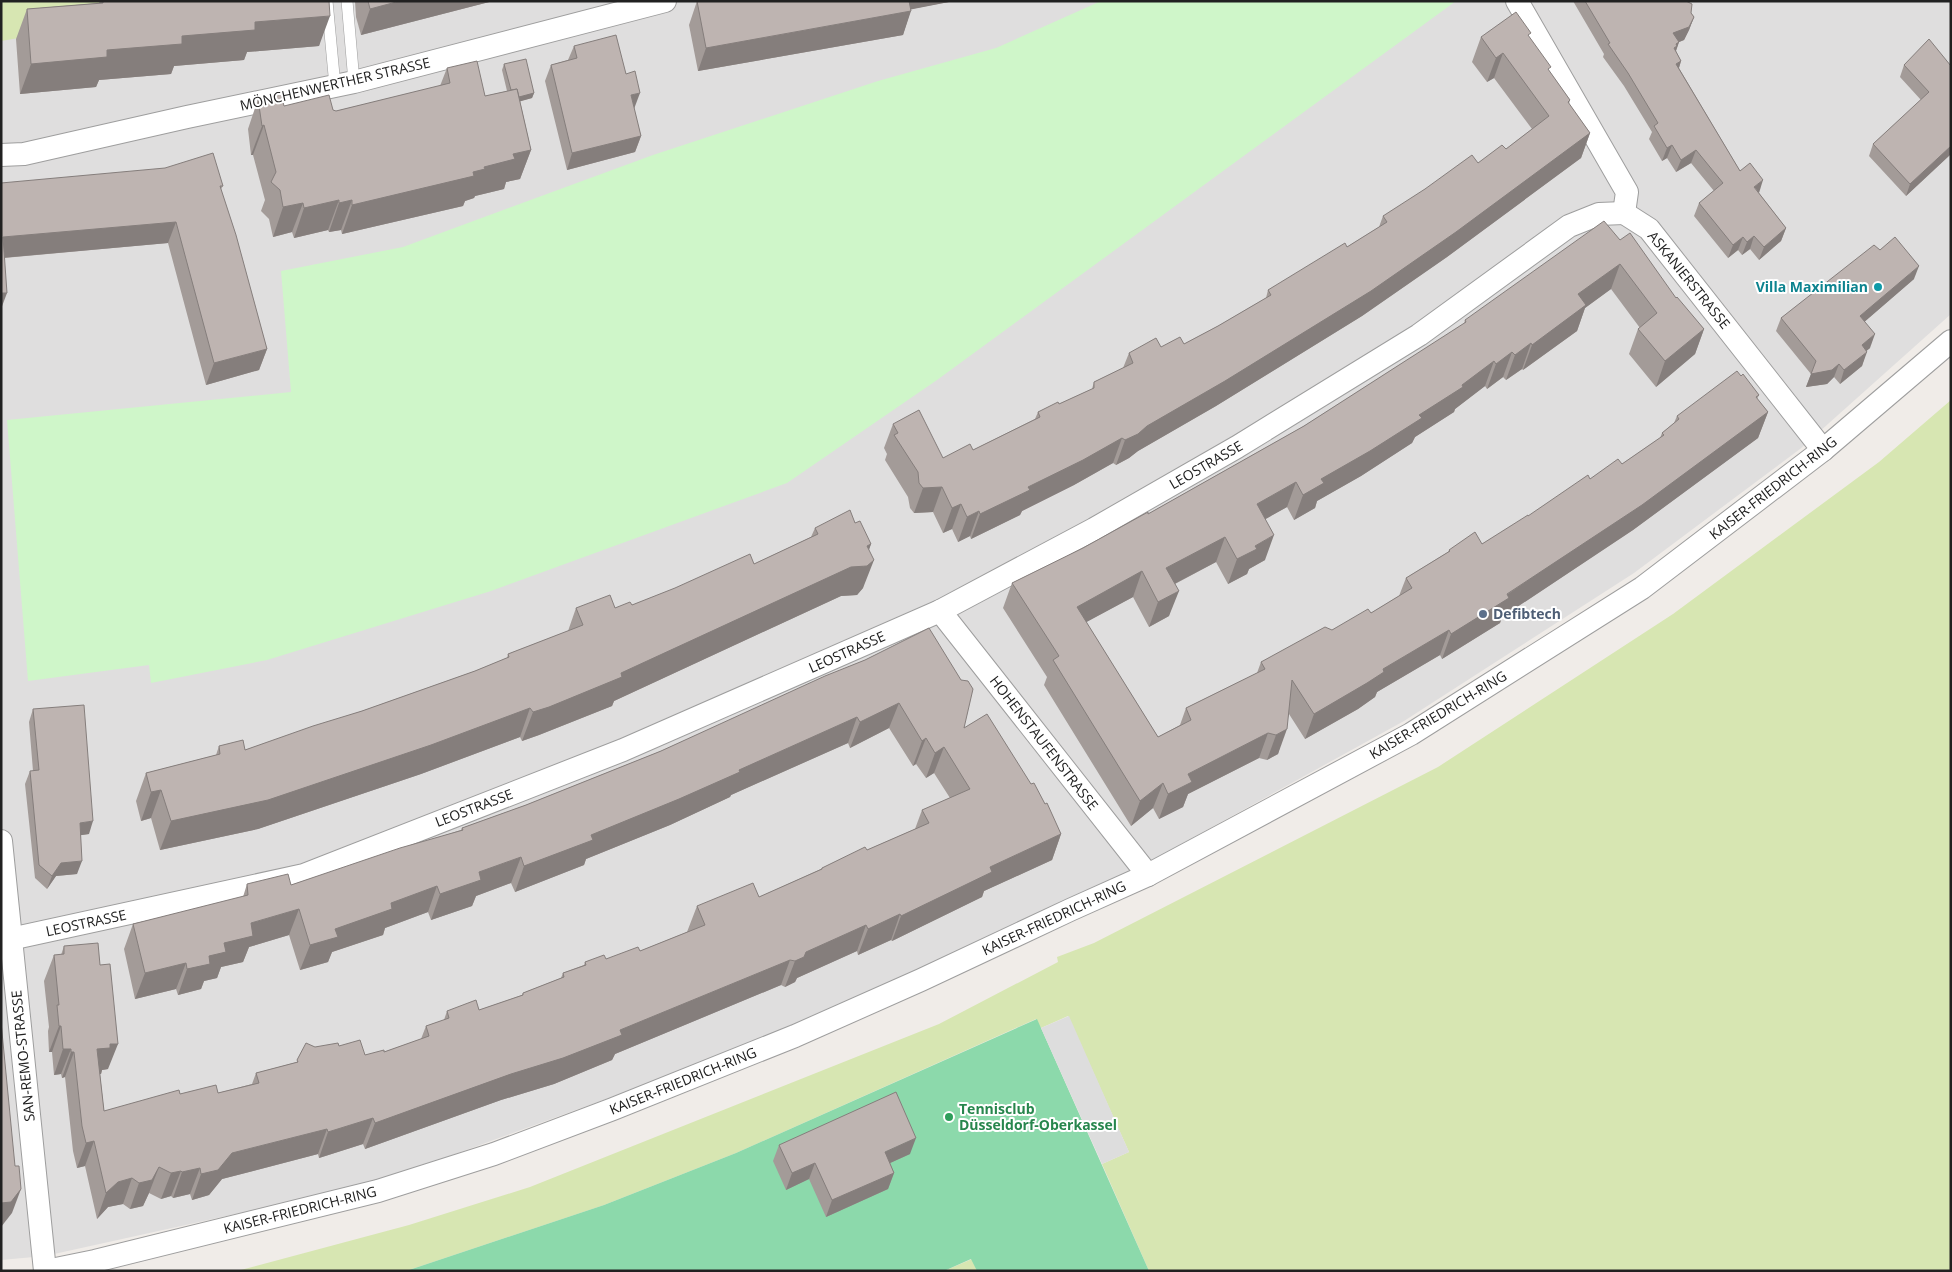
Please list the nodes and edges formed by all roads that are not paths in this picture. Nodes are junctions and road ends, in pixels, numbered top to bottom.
1 (327, 1) edge
2 (347, 1) edge
3 (665, 1) edge
4 (1517, 1) edge
5 (612, 8) edge
6 (344, 84) junction
7 (1, 155) edge
8 (1624, 214) junction
9 (1951, 341) edge
10 (1823, 450) junction
11 (940, 612) junction
12 (1, 841) edge
13 (1148, 875) junction
14 (6, 940) edge
15 (46, 1271) edge

1 - 6 lane
2 - 6 lane
3 - 5 street, MÖNCHENWERTHER STRASSE
4 - 8 street
5 - 6 street, MÖNCHENWERTHER STRASSE
6 - 7 street, MÖNCHENWERTHER STRASSE
8 - 10 street, ASKANIERSTRASSE
8 - 11 street, LEOSTRASSE
9 - 10 street, KAISER-FRIEDRICH-RING
10 - 13 street, KAISER-FRIEDRICH-RING
11 - 13 street, HOHENSTAUFENSTRASSE
11 - 14 street, LEOSTRASSE
12 - 14 street, SAN-REMO-STRASSE
13 - 15 street, KAISER-FRIEDRICH-RING
14 - 15 street, SAN-REMO-STRASSE

